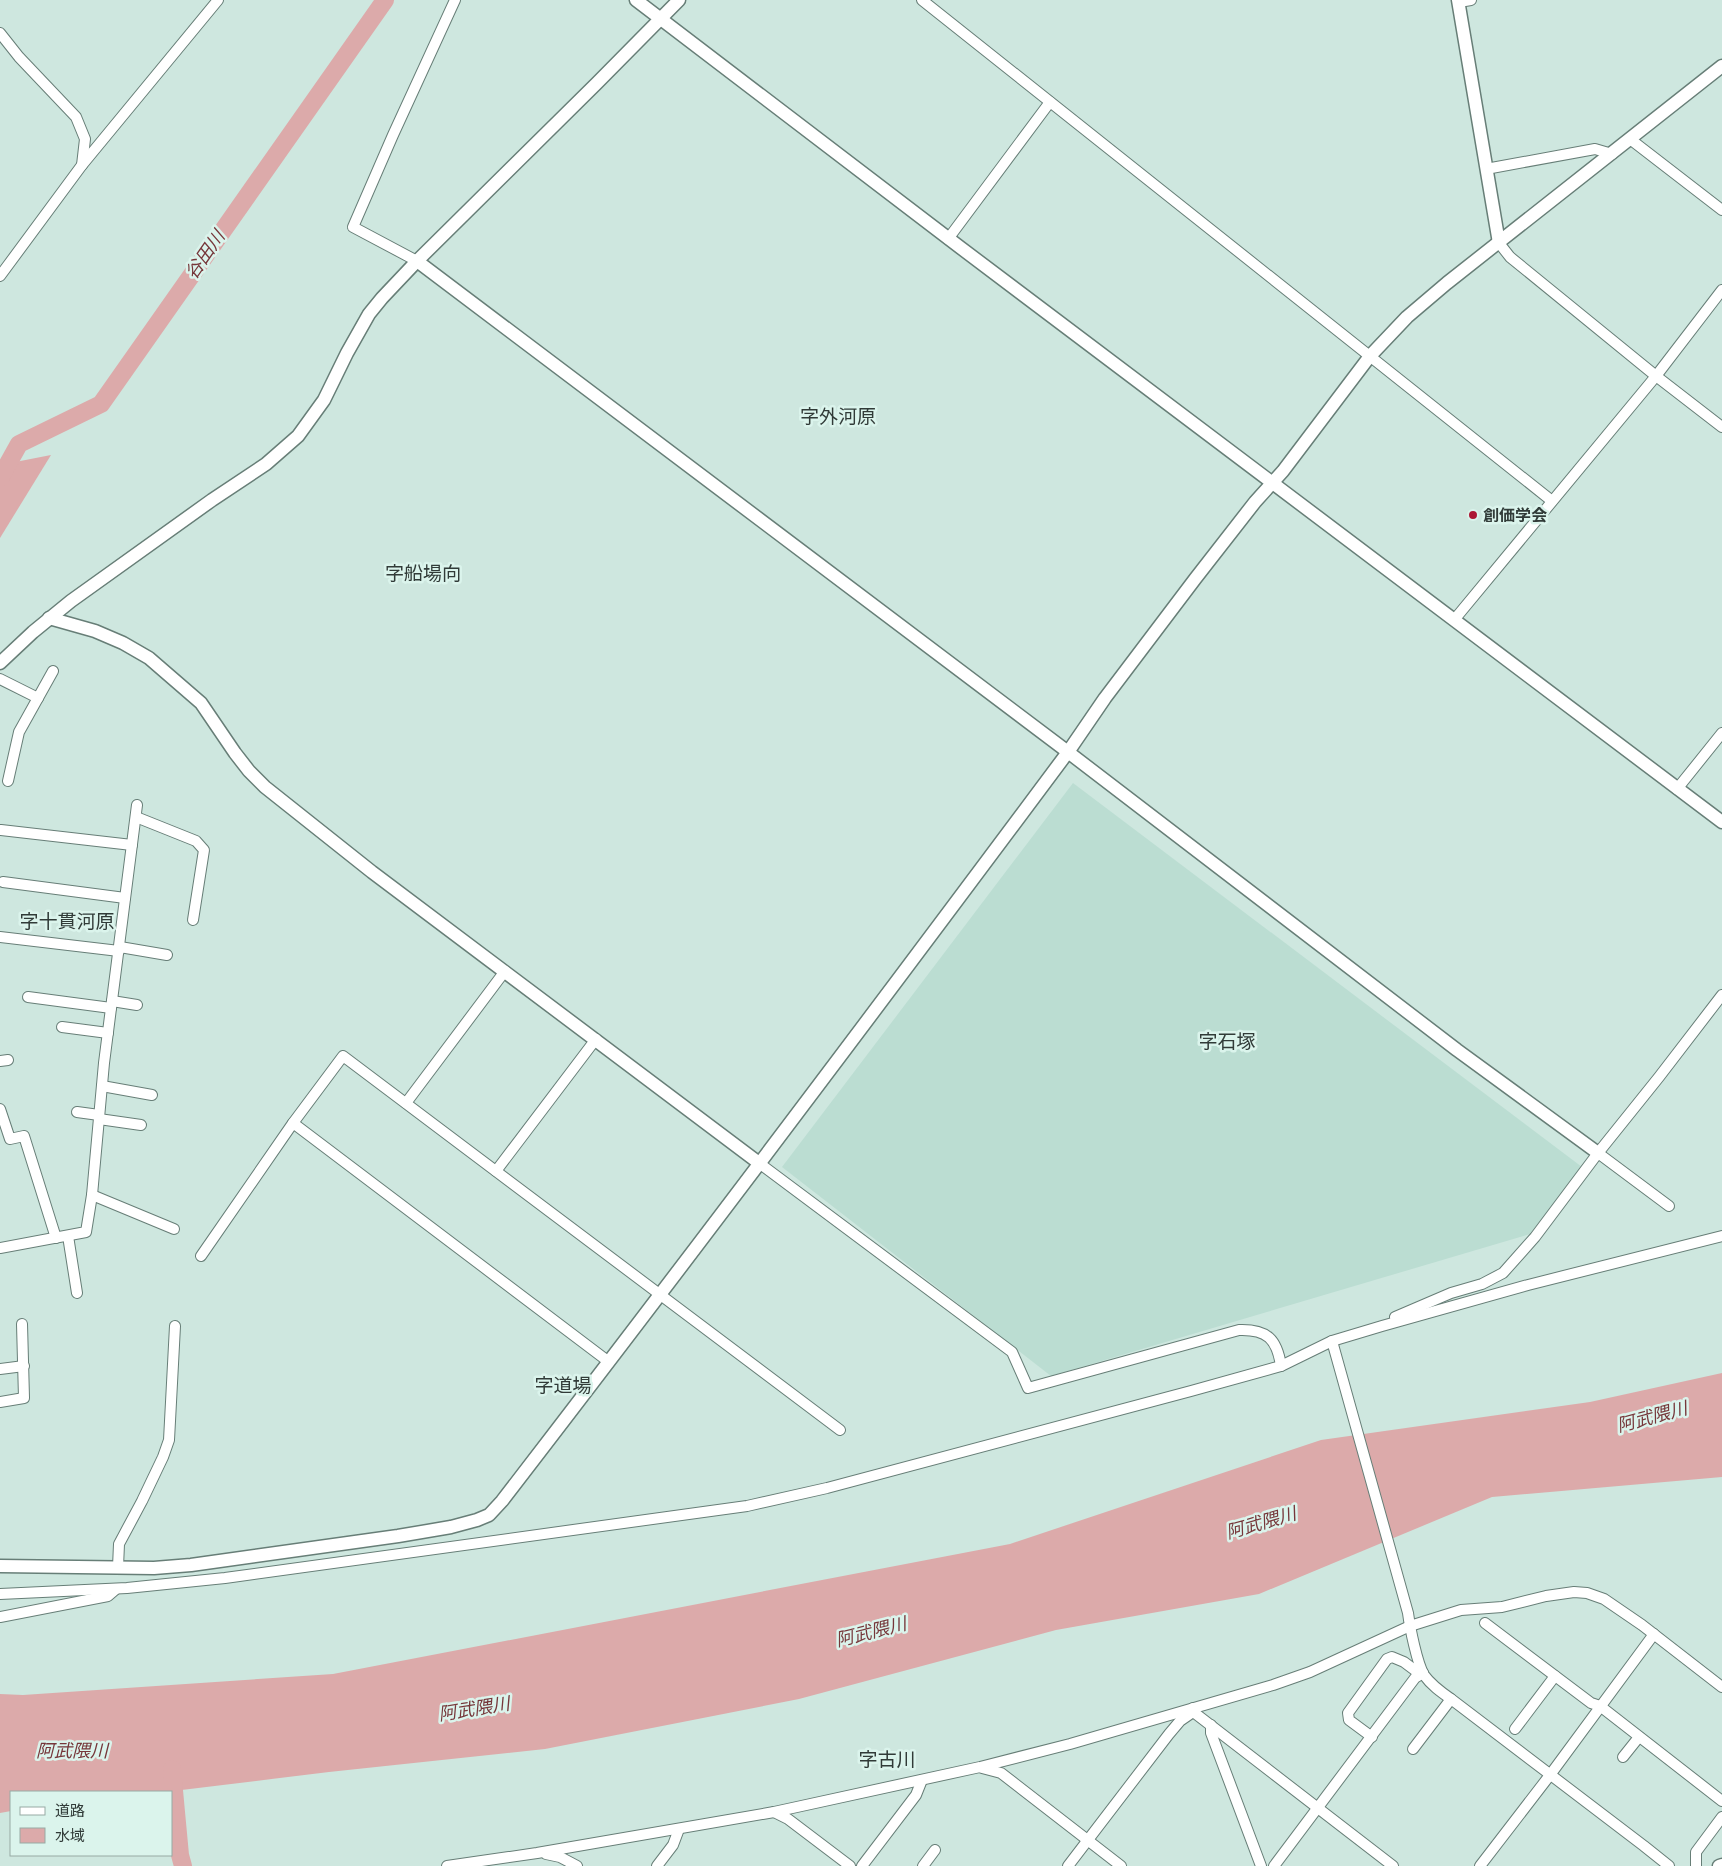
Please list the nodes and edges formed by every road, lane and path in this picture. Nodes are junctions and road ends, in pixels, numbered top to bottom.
1 (218, 0) edge
2 (455, 0) edge
3 (636, 0) edge
4 (679, 0) edge
5 (922, 0) edge
6 (1463, 1) edge
7 (660, 18) junction
8 (0, 33) edge
9 (1722, 66) edge
10 (1050, 102) junction
11 (1630, 139) junction
12 (1612, 154) junction
13 (82, 165) junction
14 (1486, 169) junction
15 (1722, 210) edge
16 (948, 239) junction
17 (1499, 243) junction
18 (416, 261) junction
19 (0, 276) edge
20 (1722, 290) edge
21 (1370, 356) junction
22 (1656, 376) junction
23 (1722, 427) edge
24 (1271, 483) junction
25 (1552, 501) junction
26 (50, 618) junction
27 (1454, 620) junction
28 (0, 663) edge
29 (53, 671) dead end
30 (0, 679) edge
31 (38, 698) junction
32 (1722, 733) edge
33 (1068, 752) junction
34 (8, 781) dead end
35 (1677, 789) junction
36 (138, 805) dead end
37 (136, 817) junction
38 (1722, 822) edge
39 (0, 830) edge
40 (132, 845) junction
41 (3, 882) dead end
42 (125, 898) junction
43 (193, 920) dead end
44 (0, 937) edge
45 (119, 949) junction
46 (167, 955) dead end
47 (505, 971) junction
48 (1722, 995) edge
49 (28, 997) dead end
50 (112, 1005) junction
51 (136, 1005) dead end
52 (62, 1027) dead end
53 (108, 1033) junction
54 (596, 1040) junction
55 (102, 1086) junction
56 (152, 1095) dead end
57 (406, 1103) junction
58 (0, 1109) edge
59 (77, 1112) dead end
60 (99, 1117) junction
61 (293, 1123) junction
62 (2, 1124) edge
63 (141, 1125) dead end
64 (1598, 1153) junction
65 (760, 1163) junction
66 (496, 1171) junction
67 (92, 1195) junction
68 (1669, 1206) dead end
69 (174, 1229) dead end
70 (68, 1236) junction
71 (1722, 1236) edge
72 (56, 1238) junction
73 (0, 1248) edge
74 (201, 1256) dead end
75 (77, 1293) dead end
76 (659, 1294) junction
77 (22, 1324) dead end
78 (175, 1326) dead end
79 (1382, 1326) junction
80 (1333, 1346) junction
81 (609, 1362) junction
82 (24, 1366) junction
83 (1281, 1366) junction
84 (0, 1369) edge
85 (0, 1402) edge
86 (840, 1430) dead end
87 (0, 1566) edge
88 (118, 1567) junction
89 (116, 1589) junction
90 (0, 1594) edge
91 (0, 1618) edge
92 (1485, 1623) dead end
93 (1410, 1626) junction
94 (1654, 1634) junction
95 (1421, 1674) junction
96 (1555, 1676) junction
97 (1722, 1687) edge
98 (1451, 1699) junction
99 (1600, 1706) junction
100 (1194, 1710) junction
101 (1211, 1725) junction
102 (1515, 1729) dead end
103 (1372, 1737) junction
104 (1639, 1737) junction
105 (1414, 1749) dead end
106 (1623, 1757) dead end
107 (980, 1767) junction
108 (1550, 1775) junction
109 (922, 1780) junction
110 (1722, 1801) edge
111 (1317, 1808) junction
112 (774, 1812) junction
113 (1722, 1817) edge
114 (679, 1829) junction
115 (1088, 1841) junction
116 (934, 1850) dead end
117 (537, 1853) junction
118 (459, 1865) edge
119 (660, 1865) edge
120 (447, 1866) edge
121 (577, 1866) edge
122 (850, 1866) edge
123 (862, 1866) edge
124 (923, 1866) edge
125 (1068, 1866) edge
126 (1120, 1866) edge
127 (1261, 1866) edge
128 (1274, 1866) edge
129 (1393, 1866) edge
130 (1480, 1866) edge
131 (1669, 1866) edge
132 (1696, 1866) edge

1 - 13 street
2 - 18 street
3 - 7 street
4 - 7 street
5 - 10 street
6 - 14 street
7 - 16 street
7 - 18 street
8 - 13 street
9 - 11 street
10 - 16 street
10 - 21 street
11 - 12 street
11 - 15 street
12 - 14 street
12 - 17 street
13 - 19 street
14 - 17 street
16 - 24 street
17 - 21 street
17 - 22 street
18 - 26 street
18 - 33 street
20 - 22 street
21 - 24 street
21 - 25 street
22 - 23 street
22 - 25 street
24 - 27 street
24 - 33 street
25 - 27 street
26 - 28 street
26 - 47 street
27 - 35 street
29 - 31 street
30 - 31 street
31 - 34 street
32 - 35 street
33 - 64 street
33 - 65 street
35 - 38 street
36 - 37 street
37 - 40 street
37 - 43 street
39 - 40 street
40 - 42 street
41 - 42 street
42 - 45 street
44 - 45 street
45 - 46 street
45 - 50 street
47 - 54 street
47 - 57 street
48 - 64 street
49 - 50 street
50 - 51 street
50 - 53 street
52 - 53 street
53 - 55 street
54 - 65 street
54 - 66 street
55 - 56 street
55 - 60 street
57 - 61 street
57 - 66 street
58 - 62 street
59 - 60 street
60 - 63 street
60 - 67 street
61 - 74 street
61 - 81 street
62 - 72 street
64 - 68 street
64 - 79 street
65 - 76 street
65 - 83 street
66 - 76 street
67 - 69 street
67 - 70 street
70 - 72 street
70 - 75 street
71 - 79 street
72 - 73 street
76 - 81 street
76 - 86 street
77 - 82 street
78 - 88 street
79 - 80 street
80 - 83 street
80 - 93 street
81 - 88 street
82 - 84 street
82 - 85 street
83 - 89 street
87 - 88 street
89 - 90 street
89 - 91 street
92 - 96 street
93 - 94 street
93 - 95 street
93 - 100 street
94 - 97 street
94 - 99 street
95 - 98 street
95 - 103 street
95 - 103 street
96 - 99 street
96 - 102 street
98 - 105 street
98 - 108 street
99 - 104 street
99 - 108 street
100 - 101 street
100 - 107 street
100 - 115 street
101 - 111 street
101 - 127 street
103 - 111 street
104 - 106 street
104 - 110 street
107 - 109 street
107 - 115 street
108 - 130 street
108 - 131 street
109 - 112 street
109 - 123 street
111 - 128 street
111 - 129 street
112 - 114 street
112 - 122 street
113 - 132 street
114 - 117 street
114 - 119 street
115 - 125 street
115 - 126 street
116 - 124 street
117 - 118 street
117 - 121 street
118 - 120 street

